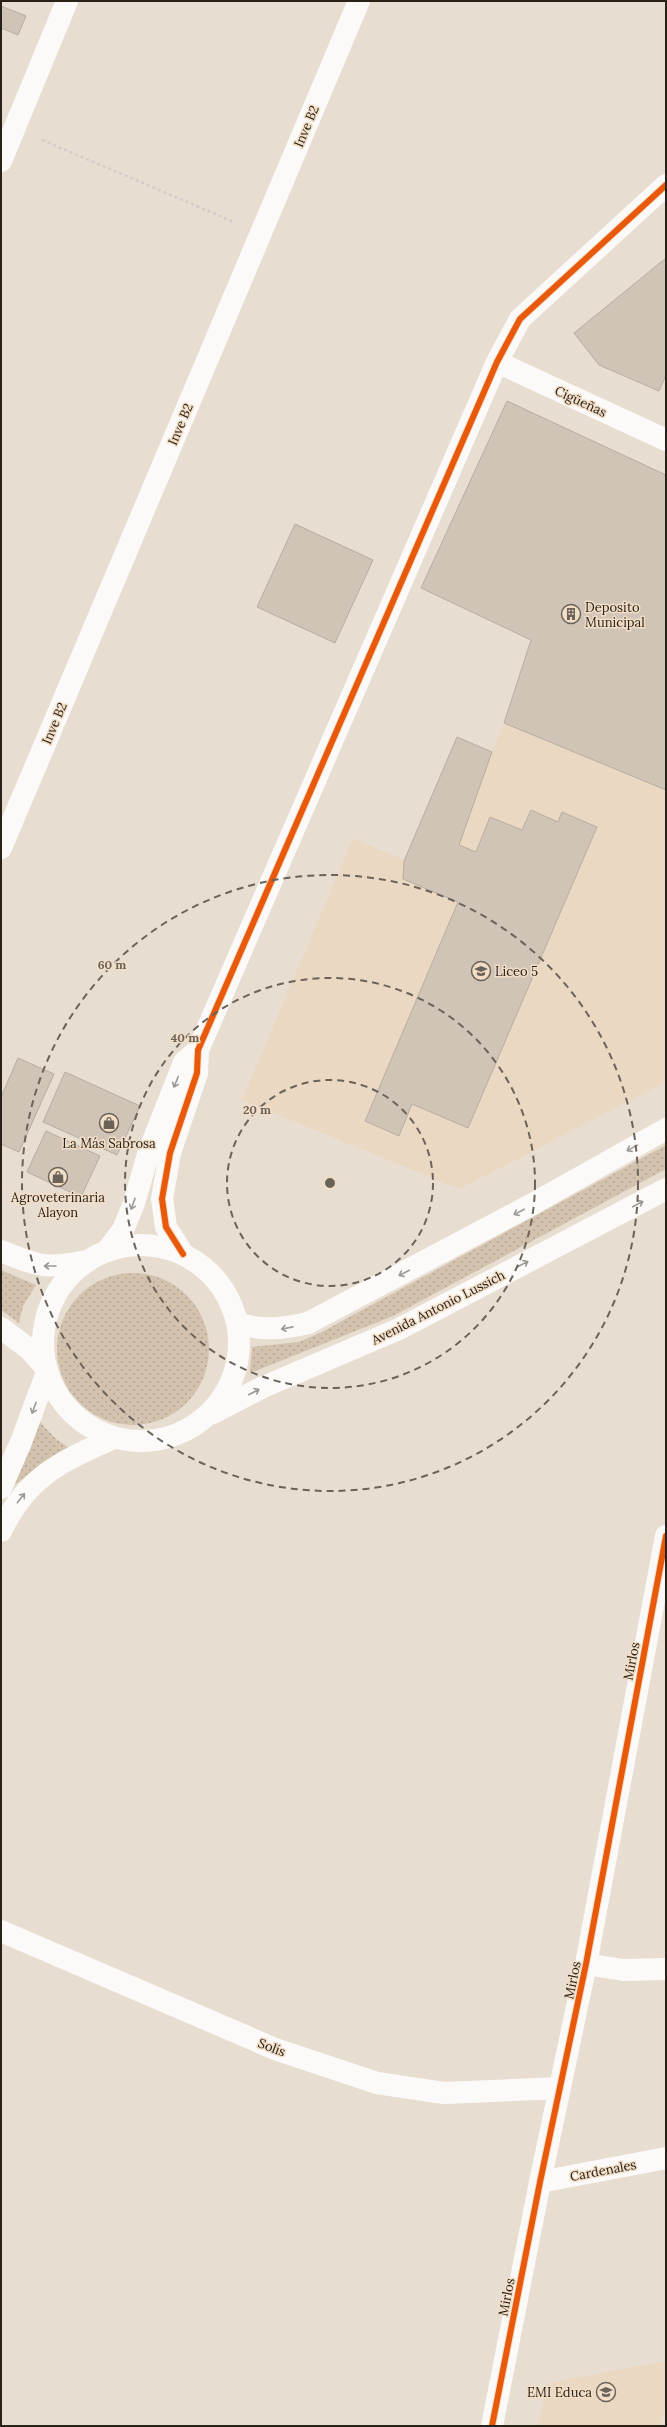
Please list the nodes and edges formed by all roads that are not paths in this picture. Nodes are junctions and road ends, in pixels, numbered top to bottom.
1 (67, 1) edge
2 (359, 1) edge
3 (1, 160) edge
4 (666, 185) edge
5 (497, 362) junction
6 (666, 440) edge
7 (1, 848) edge
8 (198, 1050) junction
9 (666, 1129) edge
10 (666, 1189) edge
11 (1, 1251) edge
12 (183, 1254) junction
13 (98, 1256) junction
14 (237, 1323) junction
15 (1, 1328) edge
16 (47, 1370) junction
17 (206, 1416) junction
18 (114, 1438) junction
19 (1, 1488) edge
20 (1, 1531) edge
21 (666, 1536) edge
22 (1, 1931) edge
23 (586, 1964) junction
24 (666, 1969) edge
25 (560, 2088) junction
26 (666, 2158) edge
27 (540, 2182) junction
28 (492, 2426) edge

1 - 3 street
2 - 7 street, Inve B2
4 - 5 street
5 - 6 street, Cigüeñas
5 - 8 street
8 - 12 street
8 -> 13 street
9 -> 14 street
17 -> 10 street, Avenida Antonio Lussich
13 -> 11 street
12 - 13 street
12 - 14 street
13 - 16 street
14 - 17 street
15 - 16 street
16 - 18 street
16 -> 19 street
17 - 18 street
20 -> 18 street
21 - 23 street, Mirlos
22 - 25 street, Solís
23 - 24 street
23 - 25 street, Mirlos
25 - 27 street, Mirlos
26 - 27 street, Cardenales
27 - 28 street, Mirlos

